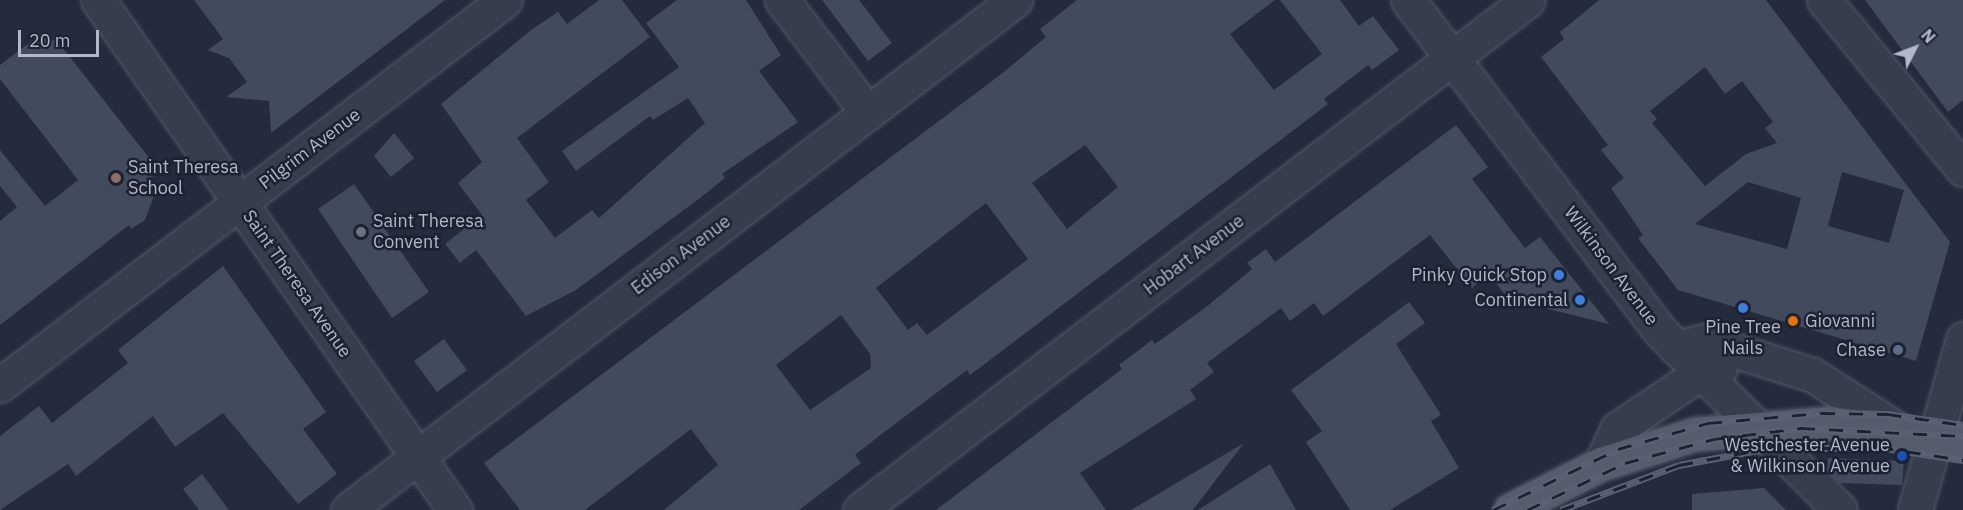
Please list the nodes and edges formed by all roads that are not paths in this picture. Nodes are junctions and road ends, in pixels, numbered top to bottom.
1 (98, 0) edge
2 (505, 0) edge
3 (782, 0) edge
4 (1015, 0) edge
5 (1408, 0) edge
6 (1528, 0) edge
7 (1824, 0) edge
8 (1453, 57) junction
9 (868, 113) junction
10 (1963, 169) edge
11 (240, 202) junction
12 (1963, 339) edge
13 (1676, 348) junction
14 (1767, 361) junction
15 (1700, 373) junction
16 (0, 385) edge
17 (1756, 428) junction
18 (1900, 431) junction
19 (1950, 441) edge
20 (417, 456) junction
21 (1601, 464) junction
22 (348, 510) edge
23 (455, 510) edge
24 (860, 510) edge
25 (1510, 510) edge
26 (1840, 510) edge
27 (1915, 510) edge

1 - 11 street, Saint Theresa Avenue
2 - 11 street, Pilgrim Avenue
3 - 9 street
4 - 9 street, Edison Avenue
5 - 8 street, Wilkinson Avenue
6 - 8 street, Hobart Avenue
7 - 10 street
8 - 13 street, Wilkinson Avenue
8 - 24 street, Hobart Avenue
9 - 20 street, Edison Avenue
11 - 16 street, Pilgrim Avenue
11 - 20 street, Saint Theresa Avenue
12 - 19 street
13 - 14 street
13 - 15 street, Wilkinson Avenue
14 - 15 street
14 - 18 street
15 - 17 street, Wilkinson Avenue
15 - 21 street
17 - 18 main road
17 - 21 main road
17 - 26 street, Wilkinson Avenue
18 - 19 main road
19 - 27 street
20 - 22 street, Edison Avenue
20 - 23 street, Saint Theresa Avenue
21 - 25 main road

